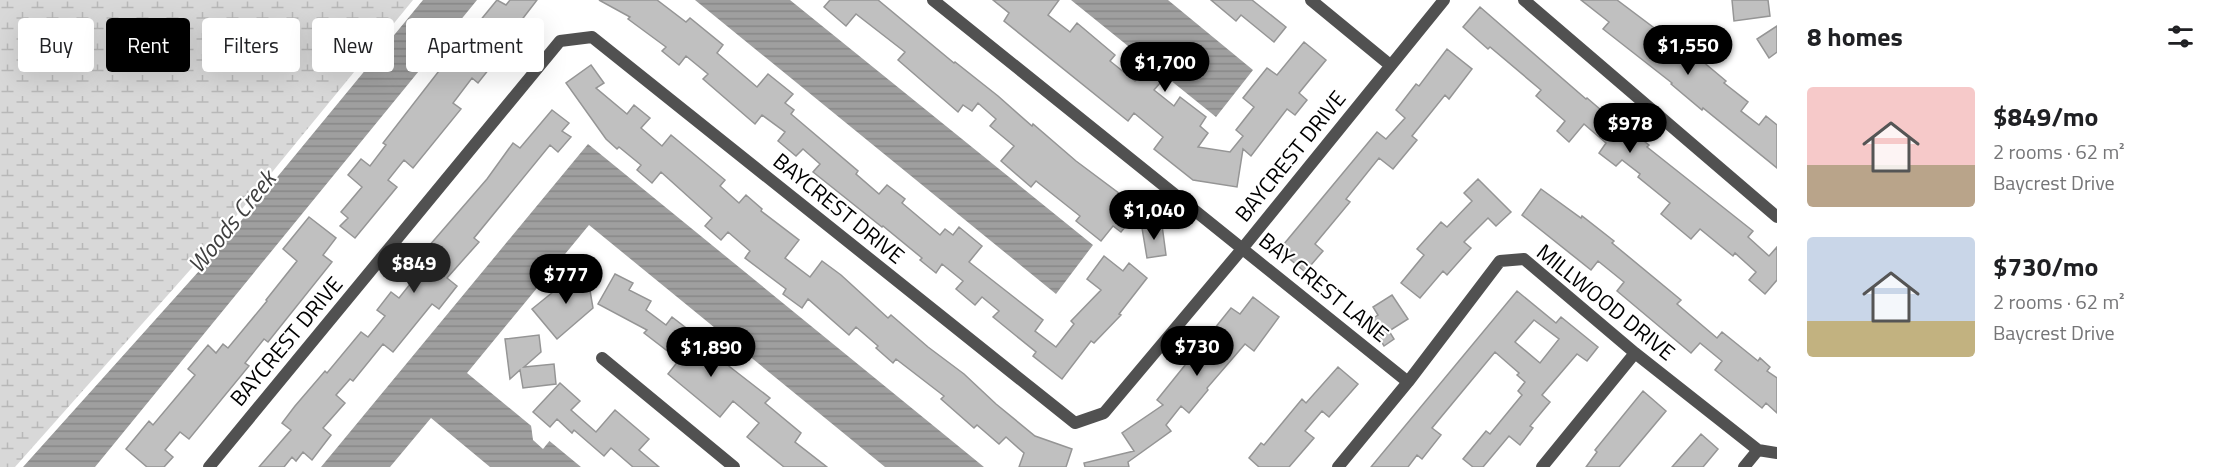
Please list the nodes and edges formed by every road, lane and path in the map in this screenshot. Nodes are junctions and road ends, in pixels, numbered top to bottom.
1 (933, 0) edge
2 (1311, 0) edge
3 (1444, 0) edge
4 (1524, 0) edge
5 (1390, 65) junction
6 (1777, 217) edge
7 (1242, 249) junction
8 (1635, 353) junction
9 (602, 358) dead end
10 (1408, 382) junction
11 (1758, 450) junction
12 (1777, 453) edge
13 (209, 467) edge
14 (735, 467) edge
15 (1338, 467) edge
16 (1542, 467) edge
17 (1744, 467) edge

1 - 7 street, BAY CREST LANE
2 - 5 street
3 - 5 street, BAYCREST DRIVE
4 - 6 street
5 - 7 street, BAYCREST DRIVE
7 - 10 street, BAY CREST LANE
7 - 13 street, BAYCREST DRIVE
8 - 10 street, MILLWOOD DRIVE
8 - 11 street, MILLWOOD DRIVE
8 - 16 street
9 - 14 street
10 - 15 street, MILLWOOD DRIVE
11 - 12 street, MILLWOOD DRIVE
11 - 17 street

